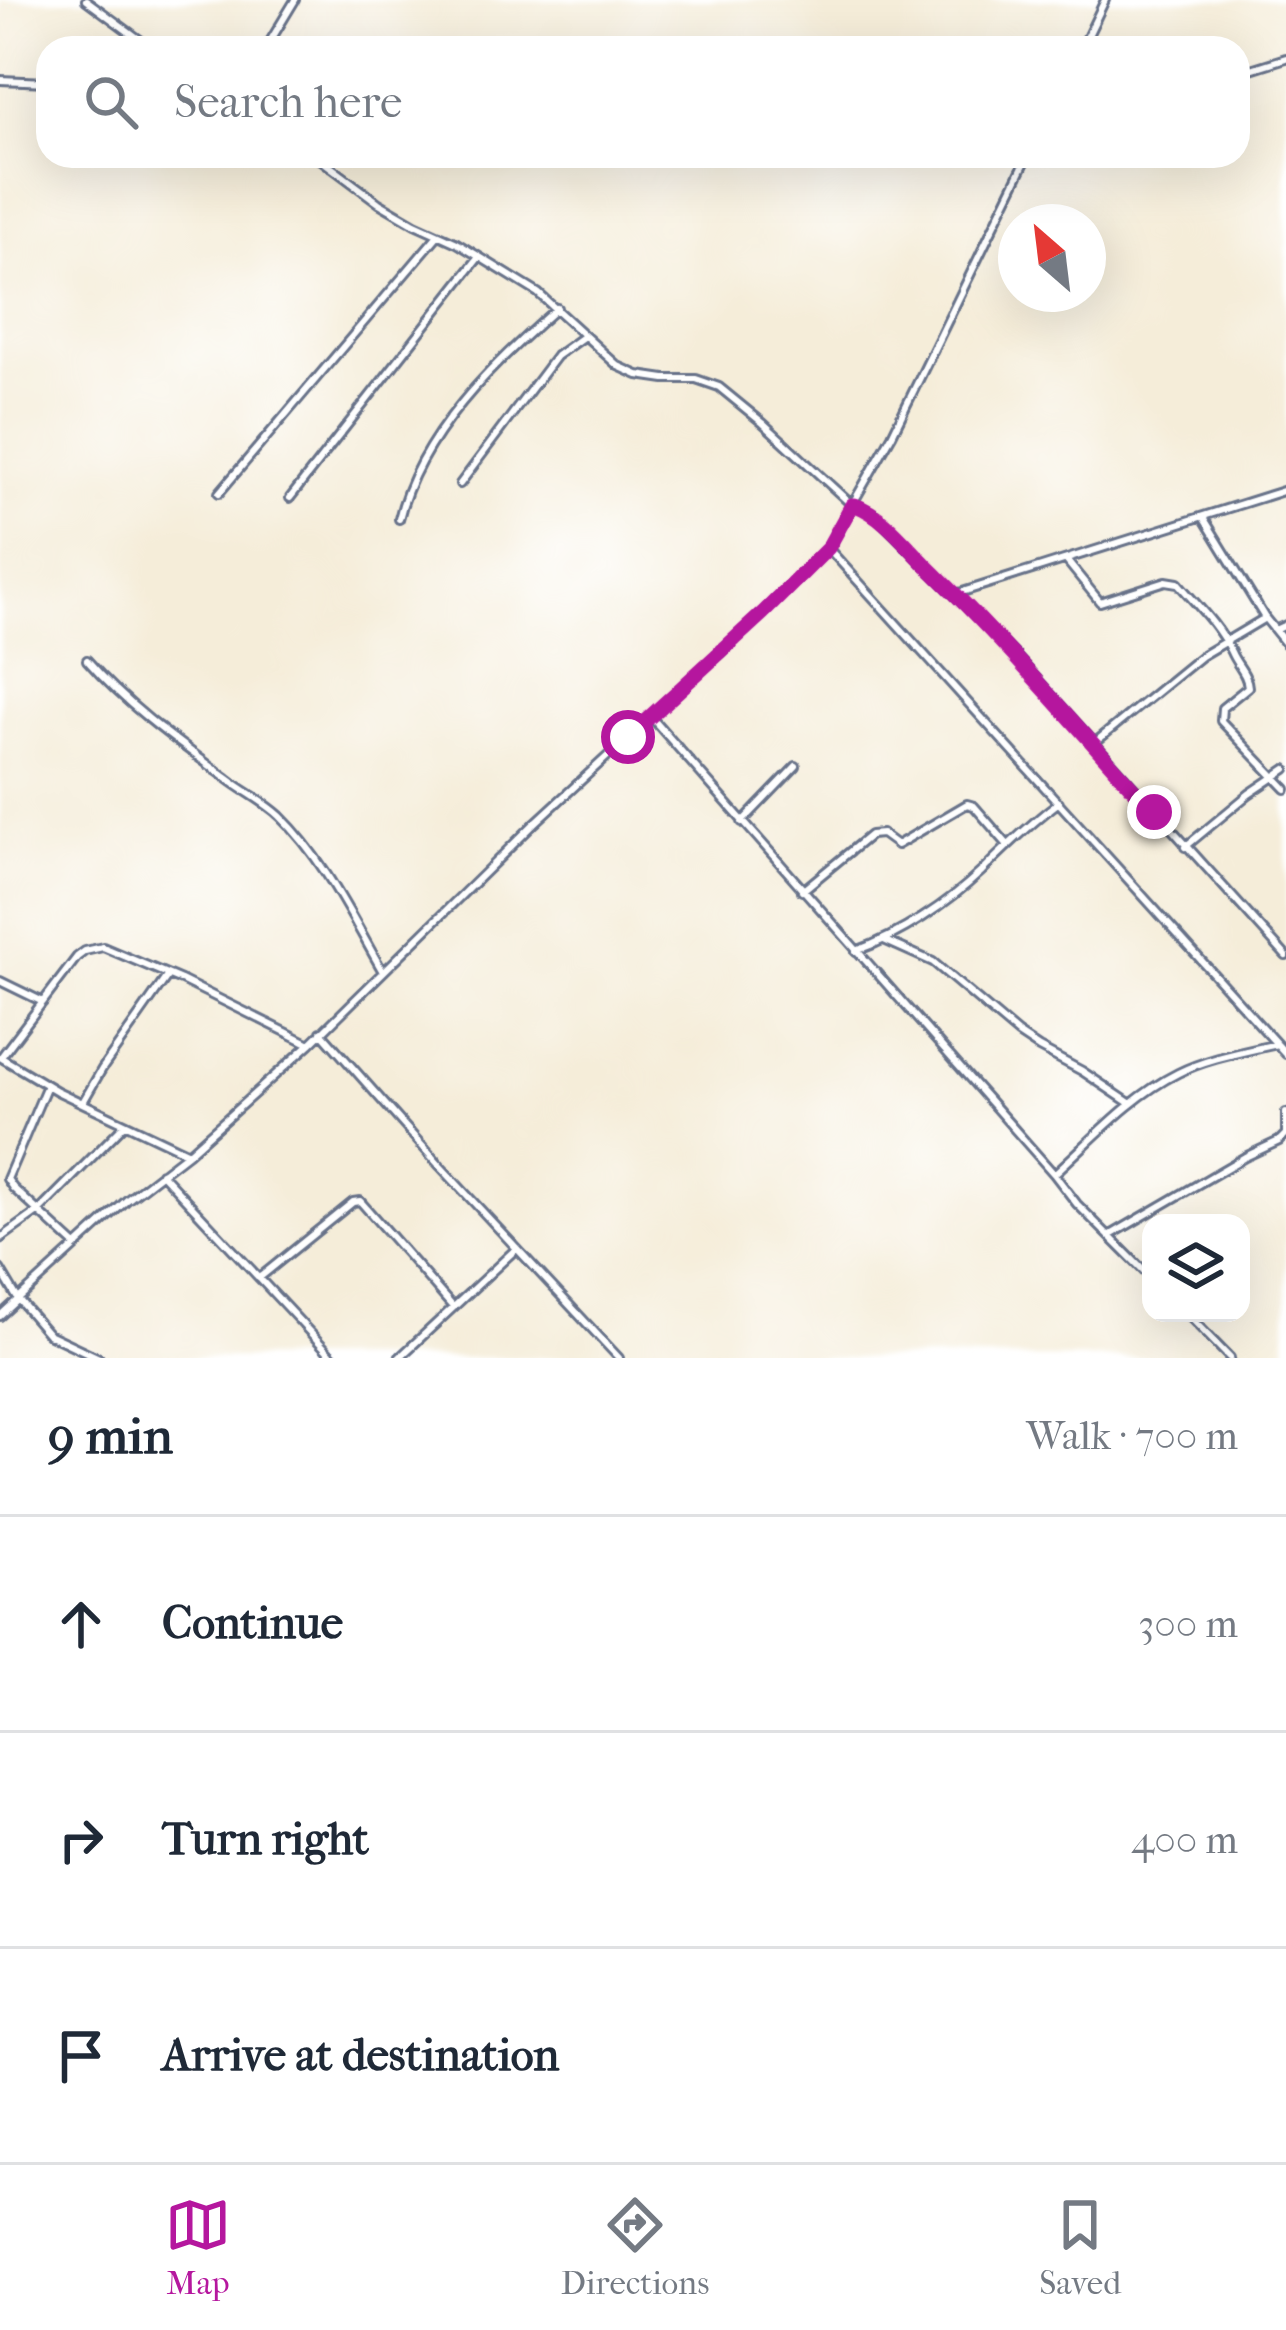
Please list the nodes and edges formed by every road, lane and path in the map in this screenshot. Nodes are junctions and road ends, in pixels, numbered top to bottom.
1 (86, 0) edge
2 (295, 0) edge
3 (1105, 0) edge
4 (135, 36) edge
5 (273, 36) edge
6 (1088, 36) edge
7 (1286, 58) edge
8 (1250, 69) edge
9 (0, 80) edge
10 (36, 82) edge
11 (332, 168) edge
12 (1022, 168) edge
13 (438, 236) junction
14 (479, 257) junction
15 (557, 308) junction
16 (584, 336) junction
17 (460, 484) dead end
18 (1286, 490) edge
19 (219, 493) dead end
20 (290, 497) dead end
21 (852, 505) junction
22 (1203, 517) junction
23 (399, 519) dead end
24 (828, 548) junction
25 (1066, 560) junction
26 (956, 594) junction
27 (1265, 618) junction
28 (1286, 625) edge
29 (1275, 631) junction
30 (1228, 639) junction
31 (1286, 644) edge
32 (87, 660) dead end
33 (651, 717) junction
34 (1093, 744) junction
35 (796, 766) dead end
36 (1286, 769) edge
37 (1276, 778) junction
38 (1286, 789) edge
39 (1059, 802) junction
40 (742, 821) junction
41 (1007, 844) junction
42 (1185, 847) junction
43 (802, 891) junction
44 (884, 940) junction
45 (856, 951) junction
46 (1285, 953) edge
47 (382, 970) junction
48 (168, 975) junction
49 (0, 981) edge
50 (43, 1002) junction
51 (321, 1032) junction
52 (310, 1044) junction
53 (1277, 1044) junction
54 (1286, 1054) edge
55 (2, 1058) edge
56 (0, 1071) edge
57 (47, 1085) junction
58 (82, 1103) junction
59 (1131, 1104) junction
60 (1286, 1113) edge
61 (125, 1124) junction
62 (1286, 1134) edge
63 (188, 1153) junction
64 (161, 1173) junction
65 (1054, 1174) junction
66 (4, 1176) edge
67 (39, 1211) junction
68 (1109, 1236) junction
69 (0, 1239) edge
70 (76, 1246) junction
71 (516, 1249) junction
72 (0, 1269) edge
73 (1142, 1269) edge
74 (259, 1277) junction
75 (18, 1299) junction
76 (453, 1307) junction
77 (0, 1316) edge
78 (1195, 1322) edge
79 (99, 1358) edge
80 (334, 1358) edge
81 (398, 1358) edge
82 (619, 1358) edge
83 (1230, 1358) edge

1 - 4 street
2 - 5 street
3 - 6 street
7 - 8 street
9 - 10 street
11 - 13 street
12 - 21 street
13 - 14 street
13 - 19 street
14 - 15 street
14 - 20 street
15 - 16 street
15 - 23 street
16 - 17 street
16 - 21 street
18 - 22 street
21 - 24 street
21 - 26 street
22 - 25 street
22 - 27 street
24 - 33 street
24 - 39 street
25 - 26 street
25 - 30 street
26 - 34 street
27 - 29 street
27 - 30 street
28 - 29 street
29 - 31 street
30 - 34 street
30 - 37 street
32 - 47 street
33 - 40 street
33 - 47 street
34 - 42 street
35 - 40 street
36 - 37 street
37 - 38 street
37 - 42 street
39 - 41 street
39 - 53 street
40 - 43 street
41 - 43 street
41 - 44 street
42 - 46 street
43 - 45 street
44 - 45 street
44 - 59 street
45 - 65 street
47 - 51 street
48 - 50 street
48 - 52 street
48 - 58 street
49 - 50 street
50 - 55 street
51 - 52 street
51 - 71 street
52 - 63 street
53 - 54 street
53 - 59 street
55 - 56 street
55 - 57 street
57 - 58 street
57 - 66 street
58 - 61 street
59 - 65 street
60 - 62 street
61 - 63 street
61 - 67 street
62 - 68 street
63 - 64 street
64 - 70 street
64 - 74 street
65 - 68 street
66 - 67 street
67 - 69 street
67 - 70 street
68 - 73 street
70 - 75 street
71 - 76 street
71 - 82 street
72 - 75 street
74 - 76 street
74 - 80 street
75 - 77 street
75 - 79 street
76 - 81 street
78 - 83 street

